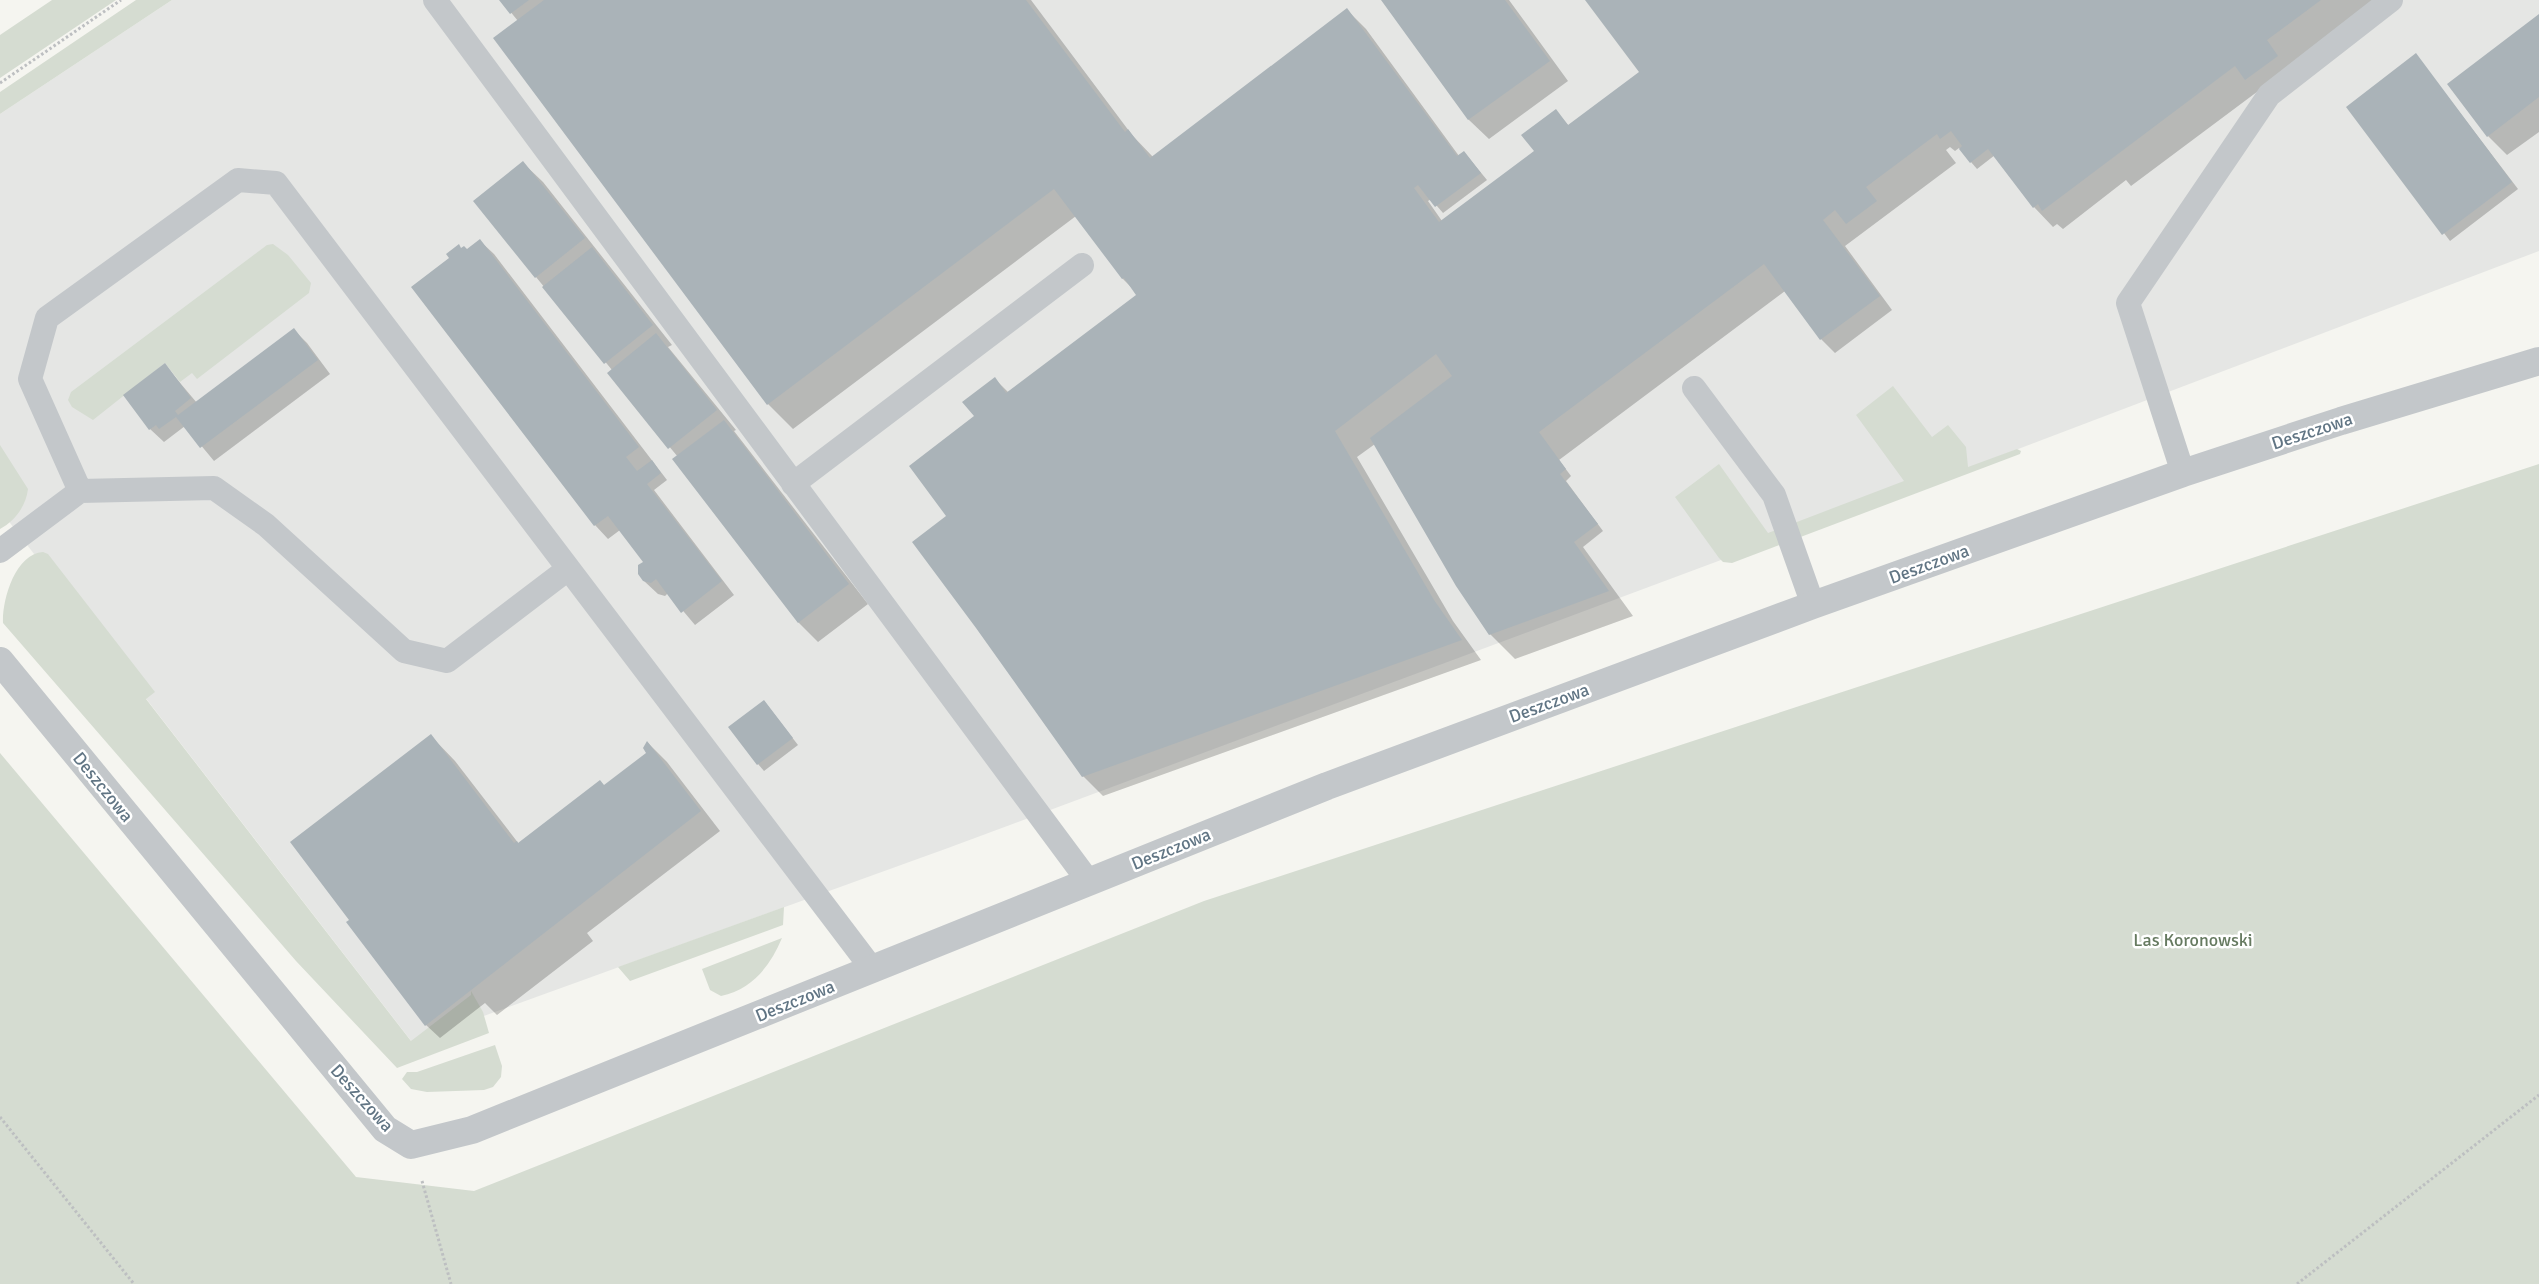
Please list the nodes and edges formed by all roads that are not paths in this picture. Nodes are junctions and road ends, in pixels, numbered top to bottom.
1 (435, 0) edge
2 (2391, 0) edge
3 (1082, 265) dead end
4 (2539, 361) edge
5 (1694, 388) dead end
6 (2183, 473) junction
7 (793, 484) junction
8 (80, 491) junction
9 (0, 551) edge
10 (568, 569) junction
11 (1813, 605) junction
12 (0, 661) edge
13 (1089, 882) junction
14 (873, 970) junction

1 - 7 lane
2 - 6 lane
3 - 7 lane
4 - 6 street, Deszczowa
5 - 11 lane
6 - 11 street, Deszczowa
7 - 13 lane
8 - 9 lane
8 - 10 lane
8 - 10 lane
10 - 14 lane
11 - 13 street, Deszczowa
12 - 14 street, Deszczowa
13 - 14 street, Deszczowa

